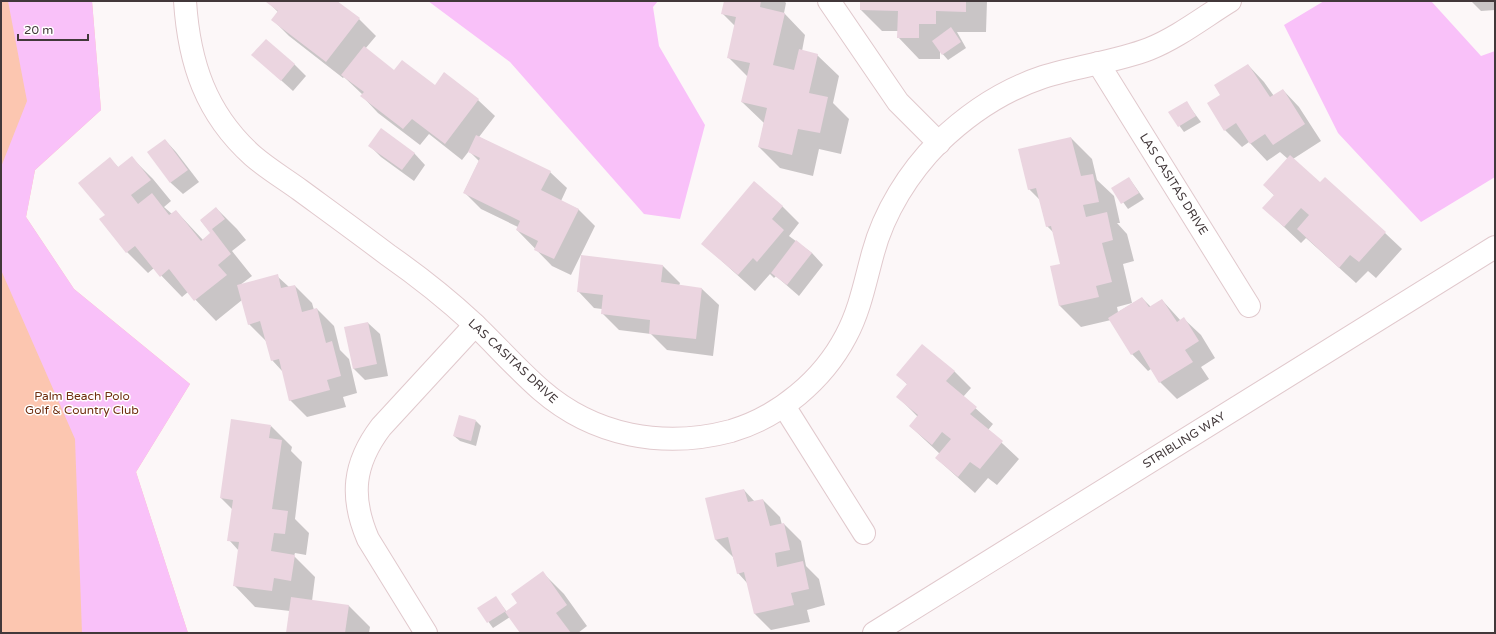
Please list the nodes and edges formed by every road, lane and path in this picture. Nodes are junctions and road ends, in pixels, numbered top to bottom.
1 (185, 1) edge
2 (830, 1) edge
3 (1230, 1) edge
4 (1098, 63) junction
5 (939, 143) junction
6 (1495, 247) edge
7 (1250, 306) dead end
8 (474, 325) junction
9 (784, 406) junction
10 (864, 533) dead end
11 (426, 633) edge
12 (874, 633) edge

1 - 8 street, LAS CASITAS DRIVE
2 - 5 street
3 - 4 street, LAS CASITAS DRIVE
4 - 5 street, LAS CASITAS DRIVE
4 - 7 street, LAS CASITAS DRIVE
5 - 9 street, LAS CASITAS DRIVE
6 - 12 street, STRIBLING WAY
8 - 9 street, LAS CASITAS DRIVE
8 - 11 street
9 - 10 street

